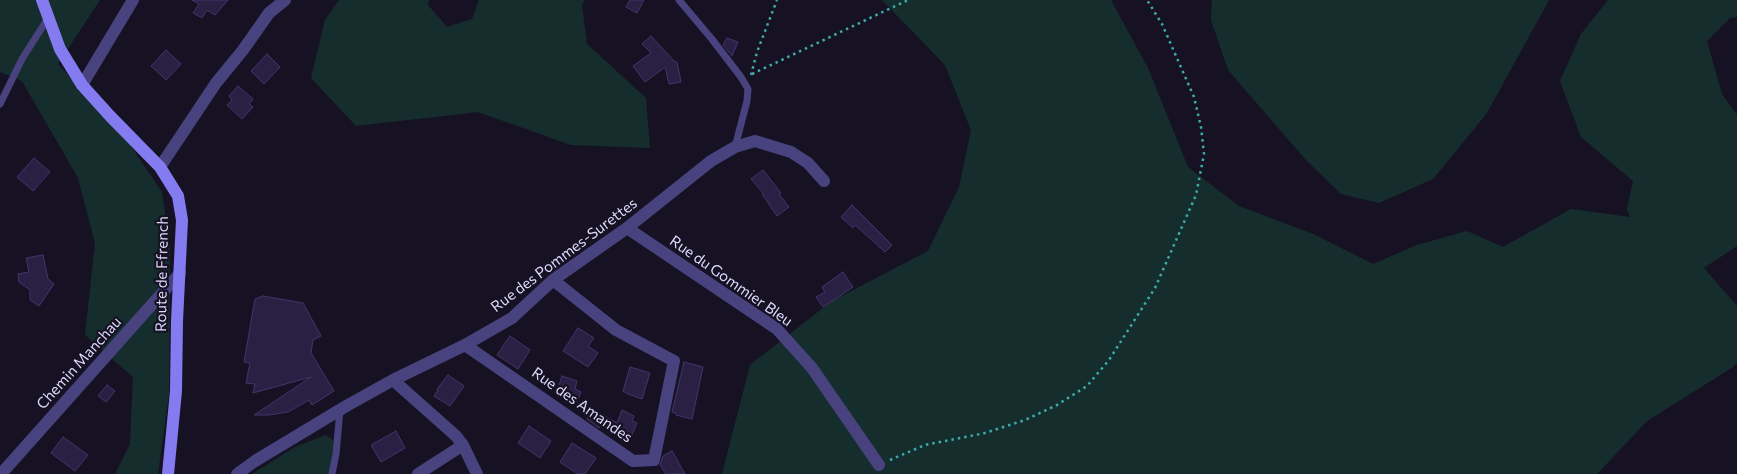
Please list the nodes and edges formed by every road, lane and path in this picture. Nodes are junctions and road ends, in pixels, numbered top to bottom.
1 (42, 0) edge
2 (133, 0) edge
3 (284, 0) edge
4 (679, 0) edge
5 (777, 0) edge
6 (908, 0) edge
7 (1147, 0) edge
8 (48, 18) junction
9 (752, 74) junction
10 (82, 85) junction
11 (748, 89) junction
12 (0, 104) edge
13 (735, 147) junction
14 (160, 167) junction
15 (824, 181) dead end
16 (627, 228) junction
17 (180, 273) junction
18 (554, 280) junction
19 (465, 345) junction
20 (393, 380) junction
21 (340, 409) junction
22 (463, 445) junction
23 (879, 465) joint
24 (1, 474) edge
25 (168, 474) edge
26 (238, 474) edge
27 (332, 474) edge
28 (418, 474) edge
29 (477, 474) edge

1 - 8 main road, Route de Ffrench
2 - 10 street
3 - 14 street
4 - 11 lane
5 - 9 path
6 - 9 path
7 - 23 path
8 - 10 main road, Route de Ffrench
8 - 12 lane
9 - 11 path
10 - 14 main road, Route de Ffrench
11 - 13 lane
13 - 15 street, Rue des Pommes-Surettes
13 - 16 street, Rue des Pommes-Surettes
14 - 17 main road, Route de Ffrench
16 - 18 street, Rue des Pommes-Surettes
16 - 23 street, Rue du Gommier Bleu
17 - 24 street, Chemin Manchau
17 - 25 main road, Route de Ffrench
18 - 19 street, Rue des Pommes-Surettes
18 - 19 street, Rue des Amandes
19 - 20 street, Rue des Pommes-Surettes
20 - 21 street, Rue des Pommes-Surettes
20 - 22 street
21 - 26 street, Rue des Pommes-Surettes
21 - 27 lane
22 - 28 street
22 - 29 street

